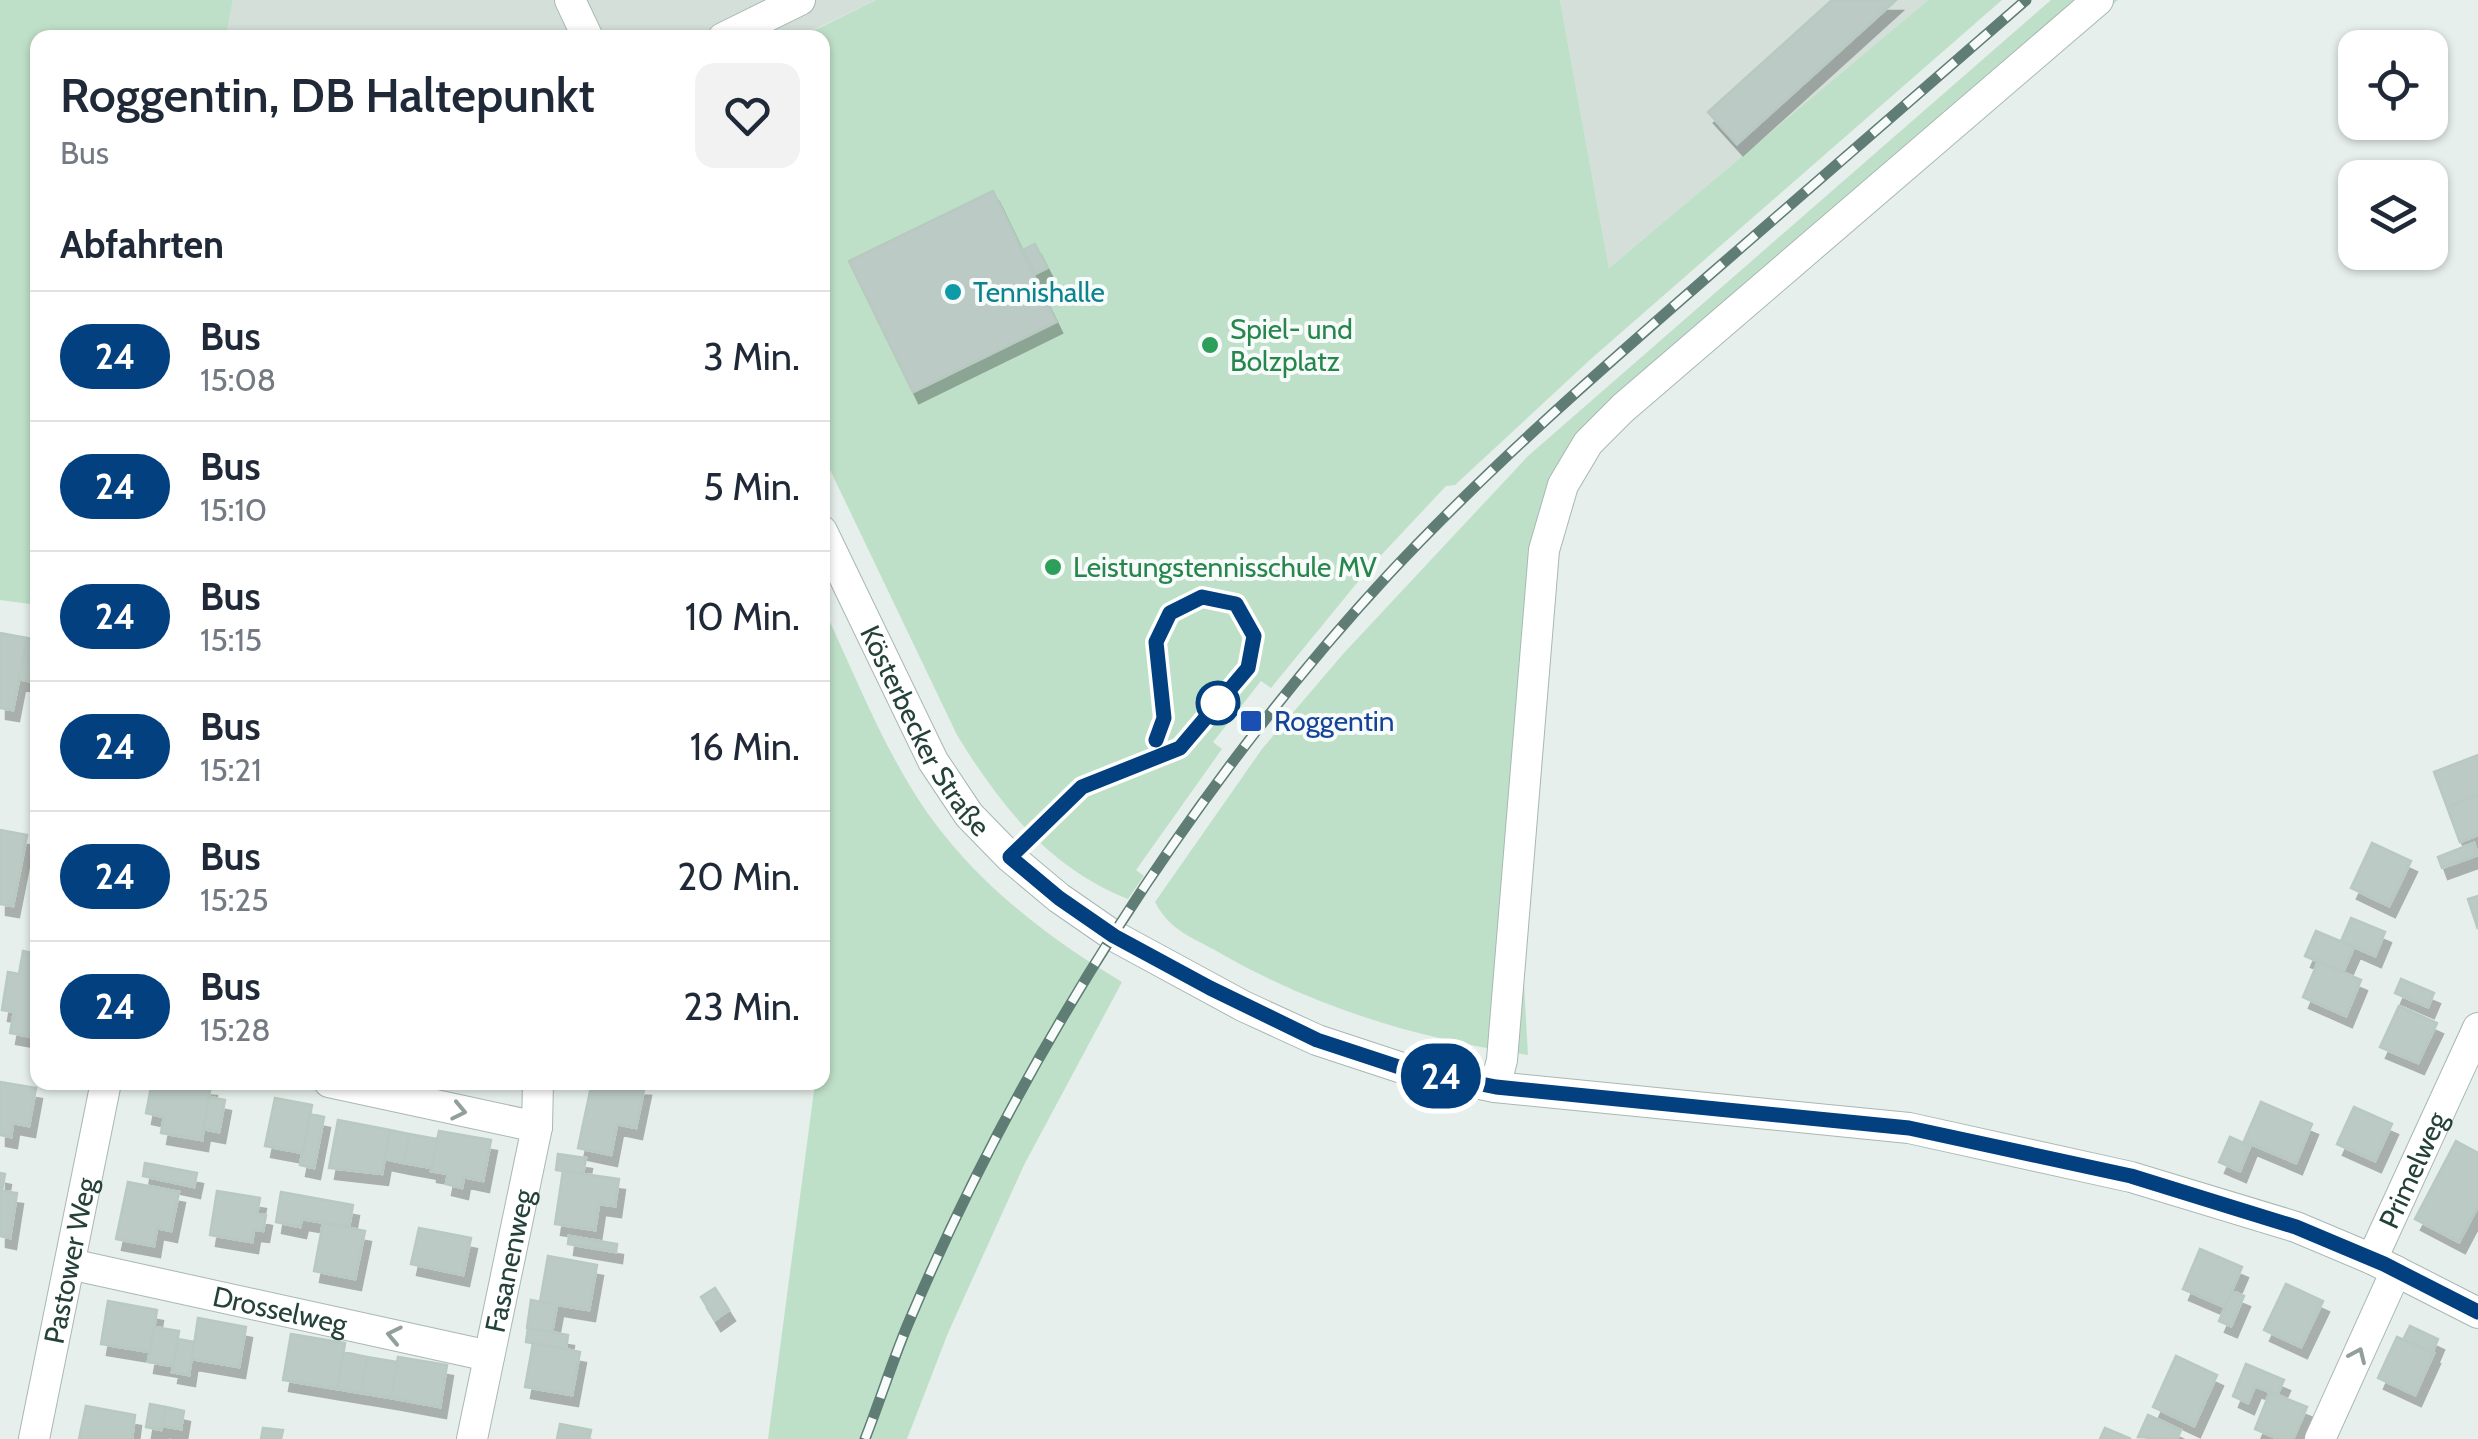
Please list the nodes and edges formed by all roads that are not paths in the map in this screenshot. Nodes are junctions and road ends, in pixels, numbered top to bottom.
1 (570, 0) edge
2 (800, 0) edge
3 (2098, 0) edge
4 (584, 30) edge
5 (739, 30) edge
6 (830, 548) edge
7 (2478, 1028) edge
8 (1496, 1087) junction
9 (104, 1090) edge
10 (365, 1090) edge
11 (538, 1090) edge
12 (537, 1128) junction
13 (70, 1264) junction
14 (2384, 1265) junction
15 (2478, 1312) edge
16 (489, 1356) junction
17 (34, 1439) edge
18 (472, 1439) edge
19 (2320, 1439) edge

1 - 4 street
2 - 5 street
3 - 8 street
6 - 8 street, Kösterbecker Straße
7 - 14 street, Primelweg
8 - 14 street, Kösterbecker Straße
9 - 13 street, Pastower Weg
10 -> 12 street
11 - 12 street, Fasanenweg
12 - 16 street, Fasanenweg
16 -> 13 street, Drosselweg
13 - 17 street, Pastower Weg
14 - 15 street, Kösterbecker Straße
19 -> 14 street, Primelweg
16 - 18 street, Fasanenweg

